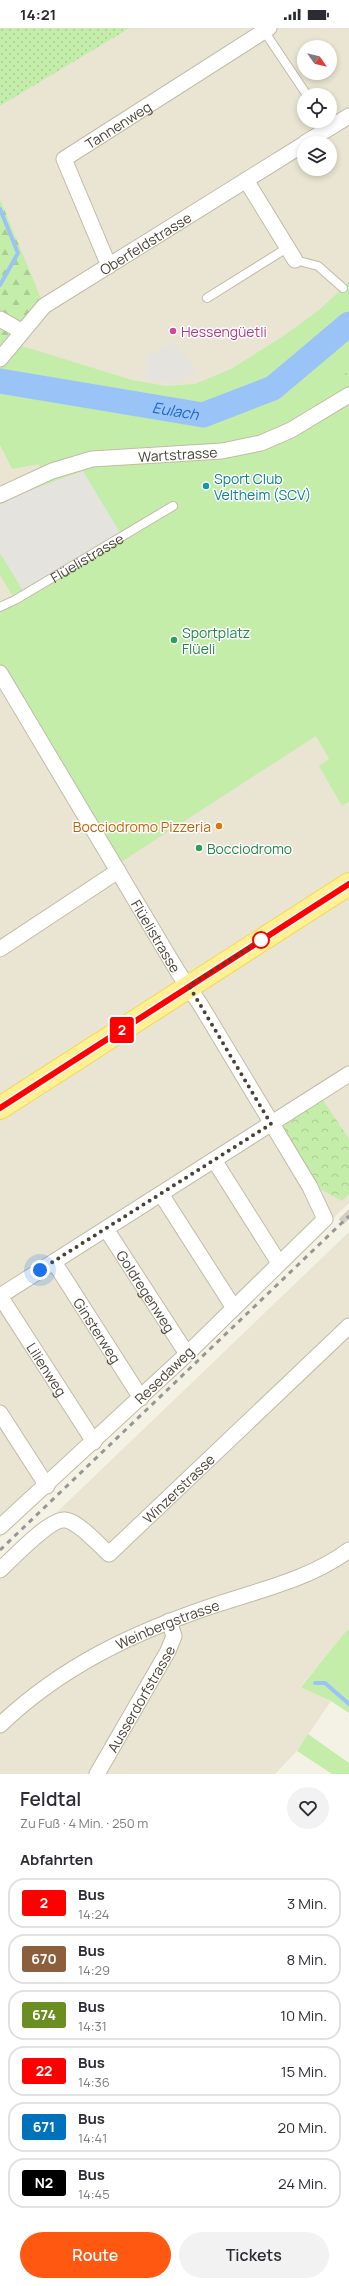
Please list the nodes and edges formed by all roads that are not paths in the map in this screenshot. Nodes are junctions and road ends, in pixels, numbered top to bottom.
1 (266, 30) edge
2 (303, 88) edge
3 (349, 116) edge
4 (337, 120) edge
5 (322, 128) edge
6 (312, 136) edge
7 (297, 147) edge
8 (246, 180) junction
9 (291, 254) junction
10 (108, 266) junction
11 (343, 288) dead end
12 (206, 298) dead end
13 (0, 319) edge
14 (21, 331) junction
15 (1, 358) edge
16 (349, 395) edge
17 (0, 495) edge
18 (173, 506) dead end
19 (0, 607) edge
20 (0, 673) edge
21 (118, 871) junction
22 (349, 884) edge
23 (0, 949) edge
24 (189, 986) junction
25 (349, 1074) edge
26 (0, 1108) edge
27 (271, 1124) junction
28 (214, 1160) junction
29 (161, 1194) junction
30 (325, 1218) joint
31 (106, 1228) junction
32 (54, 1262) junction
33 (279, 1263) junction
34 (0, 1296) edge
35 (234, 1308) junction
36 (349, 1326) edge
37 (187, 1354) junction
38 (141, 1398) junction
39 (0, 1413) edge
40 (94, 1442) junction
41 (47, 1486) junction
42 (0, 1527) edge
43 (349, 1550) edge
44 (0, 1570) edge
45 (169, 1621) junction
46 (0, 1725) edge
47 (97, 1774) edge

1 - 2 lane
1 - 10 street, Tannenweg
3 - 4 street, Oberfeldstrasse
5 - 6 street, Oberfeldstrasse
7 - 8 street, Oberfeldstrasse
8 - 9 street
8 - 10 street, Oberfeldstrasse
9 - 11 lane
9 - 12 lane
10 - 14 street, Oberfeldstrasse
13 - 14 street
14 - 15 street, Oberfeldstrasse
16 - 17 street, Wartstrasse
18 - 19 lane, Flüelistrasse
20 - 21 street, Flüelistrasse
21 - 23 street
21 - 24 street, Flüelistrasse
22 - 24 main road
24 - 26 main road
24 - 27 street, Flüelistrasse
25 - 27 street
27 - 28 street
27 - 30 street, Flüelistrasse
28 - 29 street
28 - 33 street
29 - 31 street
29 - 35 street
30 - 33 street, Resedaweg
31 - 32 street
31 - 37 street, Goldregenweg
32 - 34 street
32 - 38 street, Ginsterweg
33 - 35 street, Resedaweg
34 - 40 street, Lilienweg
35 - 37 street, Resedaweg
36 - 44 street, Winzerstrasse
37 - 38 street, Resedaweg
38 - 40 street, Resedaweg
39 - 41 street
40 - 41 street, Resedaweg
41 - 42 street, Resedaweg
43 - 45 street, Weinbergstrasse
45 - 46 street, Weinbergstrasse
45 - 47 street, Ausserdorfstrasse

